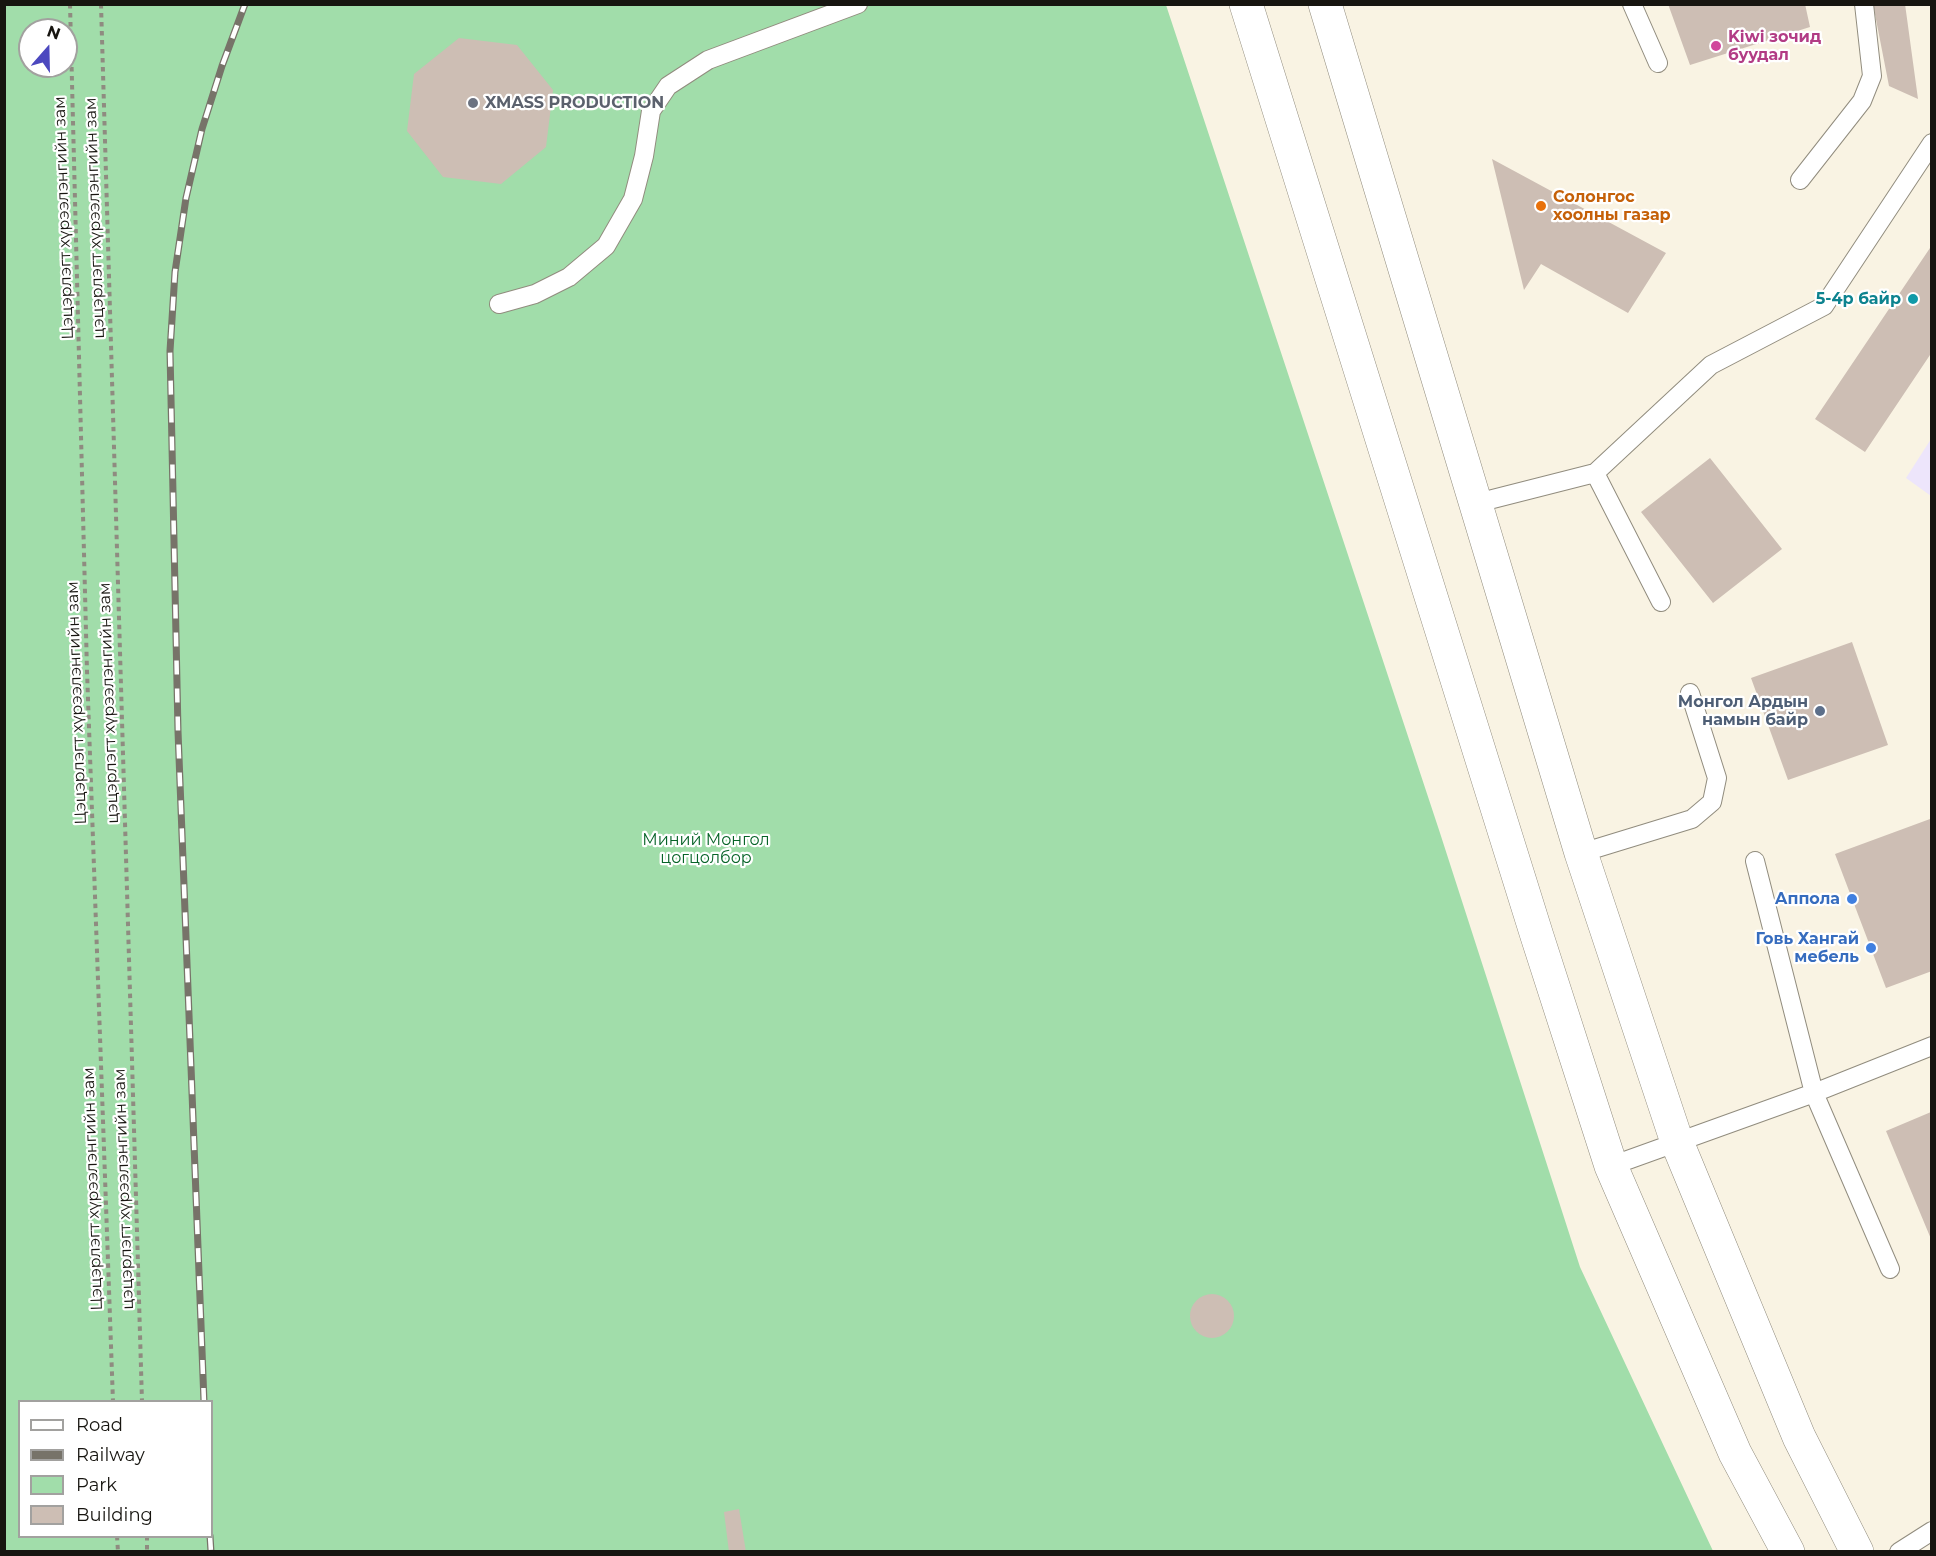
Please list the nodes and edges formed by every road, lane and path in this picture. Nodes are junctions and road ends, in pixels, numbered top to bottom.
1 (70, 4) edge
2 (101, 4) edge
3 (858, 4) edge
4 (1246, 4) edge
5 (1325, 4) edge
6 (1632, 4) edge
7 (1864, 4) edge
8 (1658, 63) dead end
9 (1932, 143) edge
10 (1800, 180) dead end
11 (499, 304) dead end
12 (1595, 473) junction
13 (1477, 503) junction
14 (1661, 602) dead end
15 (1690, 693) dead end
16 (1581, 853) junction
17 (1755, 861) dead end
18 (1932, 1046) edge
19 (1814, 1093) junction
20 (1677, 1142) junction
21 (1611, 1166) junction
22 (1890, 1269) dead end
23 (113, 1400) edge
24 (142, 1400) edge
25 (1932, 1531) edge
26 (1788, 1551) edge
27 (1857, 1551) edge
28 (1899, 1551) edge

1 - 23 path, Цэцэрлэгт хүрээлэнгийн зам
2 - 24 path, цэцэрлэгт хүрээлэнгийн зам
3 - 11 lane
4 - 21 main road
5 - 13 main road
6 - 8 lane
7 - 10 lane
9 - 12 lane
12 - 13 lane
12 - 14 lane
13 - 16 main road
15 - 16 lane
16 - 20 main road
17 - 19 lane
18 - 19 lane
19 - 20 lane
19 - 22 lane
20 - 21 lane
20 - 27 main road
21 - 26 main road
25 - 28 lane

